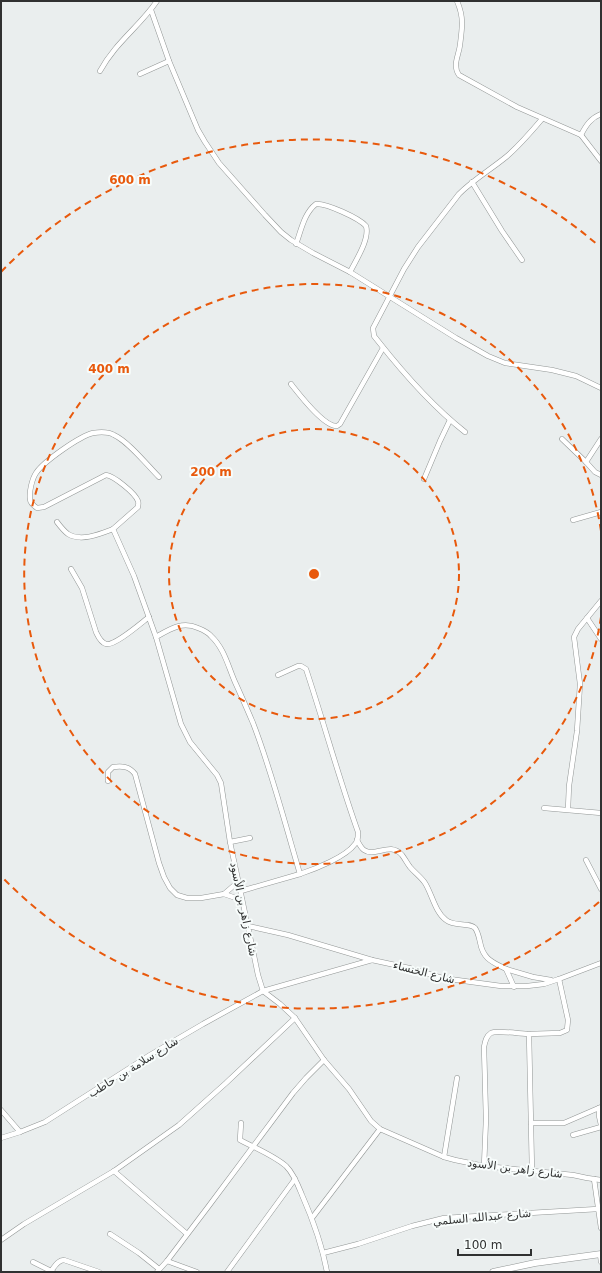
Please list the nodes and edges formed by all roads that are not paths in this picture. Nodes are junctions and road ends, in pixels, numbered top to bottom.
1 (157, 1) edge
2 (457, 1) edge
3 (151, 10) junction
4 (169, 61) junction
5 (100, 71) dead end
6 (140, 74) dead end
7 (601, 114) edge
8 (542, 119) junction
9 (581, 135) junction
10 (601, 161) edge
11 (472, 182) junction
12 (296, 244) junction
13 (522, 260) dead end
14 (350, 272) junction
15 (389, 297) junction
16 (383, 348) junction
17 (291, 384) dead end
18 (601, 388) edge
19 (450, 420) junction
20 (464, 432) dead end
21 (562, 439) dead end
22 (601, 439) edge
23 (586, 462) junction
24 (601, 475) edge
25 (158, 477) dead end
26 (424, 479) dead end
27 (601, 512) edge
28 (573, 520) dead end
29 (57, 522) dead end
30 (113, 529) junction
31 (71, 569) dead end
32 (601, 601) edge
33 (149, 617) junction
34 (587, 618) junction
35 (156, 637) junction
36 (601, 639) edge
37 (278, 675) dead end
38 (108, 781) dead end
39 (544, 808) dead end
40 (568, 809) junction
41 (601, 813) edge
42 (250, 838) dead end
43 (357, 840) junction
44 (230, 842) junction
45 (586, 860) dead end
46 (300, 874) junction
47 (238, 882) junction
48 (601, 889) edge
49 (240, 891) junction
50 (224, 894) junction
51 (242, 900) junction
52 (248, 926) junction
53 (372, 960) junction
54 (601, 963) edge
55 (506, 969) junction
56 (556, 980) junction
57 (514, 987) junction
58 (263, 991) junction
59 (294, 1018) junction
60 (529, 1034) junction
61 (324, 1060) junction
62 (457, 1078) dead end
63 (600, 1108) edge
64 (1, 1110) edge
65 (241, 1123) dead end
66 (531, 1124) junction
67 (601, 1126) edge
68 (380, 1130) junction
69 (20, 1132) junction
70 (573, 1135) dead end
71 (1, 1138) edge
72 (253, 1147) junction
73 (444, 1157) junction
74 (484, 1166) junction
75 (532, 1171) junction
76 (114, 1172) junction
77 (295, 1179) junction
78 (594, 1179) junction
79 (601, 1180) edge
80 (598, 1209) junction
81 (312, 1218) junction
82 (601, 1228) edge
83 (110, 1234) dead end
84 (187, 1234) junction
85 (1, 1240) edge
86 (323, 1253) junction
87 (600, 1254) edge
88 (167, 1261) junction
89 (33, 1262) dead end
90 (601, 1262) edge
91 (512, 1270) edge
92 (52, 1271) edge
93 (158, 1271) edge
94 (98, 1272) edge
95 (197, 1272) edge
96 (227, 1272) edge
97 (327, 1272) edge
98 (493, 1272) edge

1 - 3 street
2 - 8 street
3 - 4 street
3 - 5 street
4 - 6 street
4 - 12 street
7 - 9 street
8 - 9 street
8 - 11 street
9 - 10 street
11 - 13 street
11 - 15 street
12 - 14 street
12 - 14 street
14 - 15 street
15 - 16 street
15 - 18 street
16 - 17 street
16 - 19 street
19 - 20 street
19 - 26 street
21 - 23 street
22 - 23 street
23 - 24 street
25 - 30 street
27 - 28 street
29 - 30 street
30 - 33 street, شارع زاهر بن الأسود
31 - 33 street
32 - 34 street
33 - 35 street, شارع زاهر بن الأسود
34 - 36 street
34 - 40 street
35 - 44 street, شارع زاهر بن الأسود
35 - 46 street
37 - 43 street
38 - 50 street
39 - 40 street
40 - 41 street
42 - 44 street
43 - 46 street
43 - 55 street
44 - 47 street, شارع زاهر بن الأسود
45 - 48 street
46 - 49 street
47 - 49 street, شارع زاهر بن الأسود
47 - 50 street
49 - 51 street, شارع زاهر بن الأسود
50 - 51 street
51 - 52 street, شارع زاهر بن الأسود
52 - 53 street, شارع الخنساء
52 - 58 street, شارع زاهر بن الأسود
53 - 57 street, شارع الخنساء
53 - 58 street, شارع سلامة بن حاطب
54 - 56 street, شارع الخنساء
55 - 56 street
55 - 57 street
56 - 57 street, شارع الخنساء
56 - 60 street
58 - 59 street, شارع زاهر بن الأسود
58 - 69 street, شارع سلامة بن حاطب
59 - 61 street, شارع زاهر بن الأسود
59 - 76 street
60 - 66 street
60 - 74 street
61 - 68 street, شارع زاهر بن الأسود
61 - 72 street
62 - 73 street
63 - 66 street
63 - 67 street
64 - 69 street
65 - 72 street
66 - 75 street
67 - 70 street
68 - 73 street, شارع زاهر بن الأسود
68 - 81 street
69 - 71 street, شارع سلامة بن حاطب
72 - 77 street
72 - 84 street
73 - 74 street, شارع زاهر بن الأسود
74 - 75 street, شارع زاهر بن الأسود
75 - 78 street, شارع زاهر بن الأسود
76 - 84 street
76 - 85 street
77 - 81 street
77 - 96 street
78 - 79 street, شارع زاهر بن الأسود
78 - 80 street
80 - 82 street
80 - 86 street, شارع عبدالله السلمي
81 - 86 street
83 - 93 street
84 - 88 street
86 - 97 street
87 - 90 street
87 - 91 street
88 - 93 street
88 - 95 street
89 - 92 street
91 - 98 street
92 - 94 street

